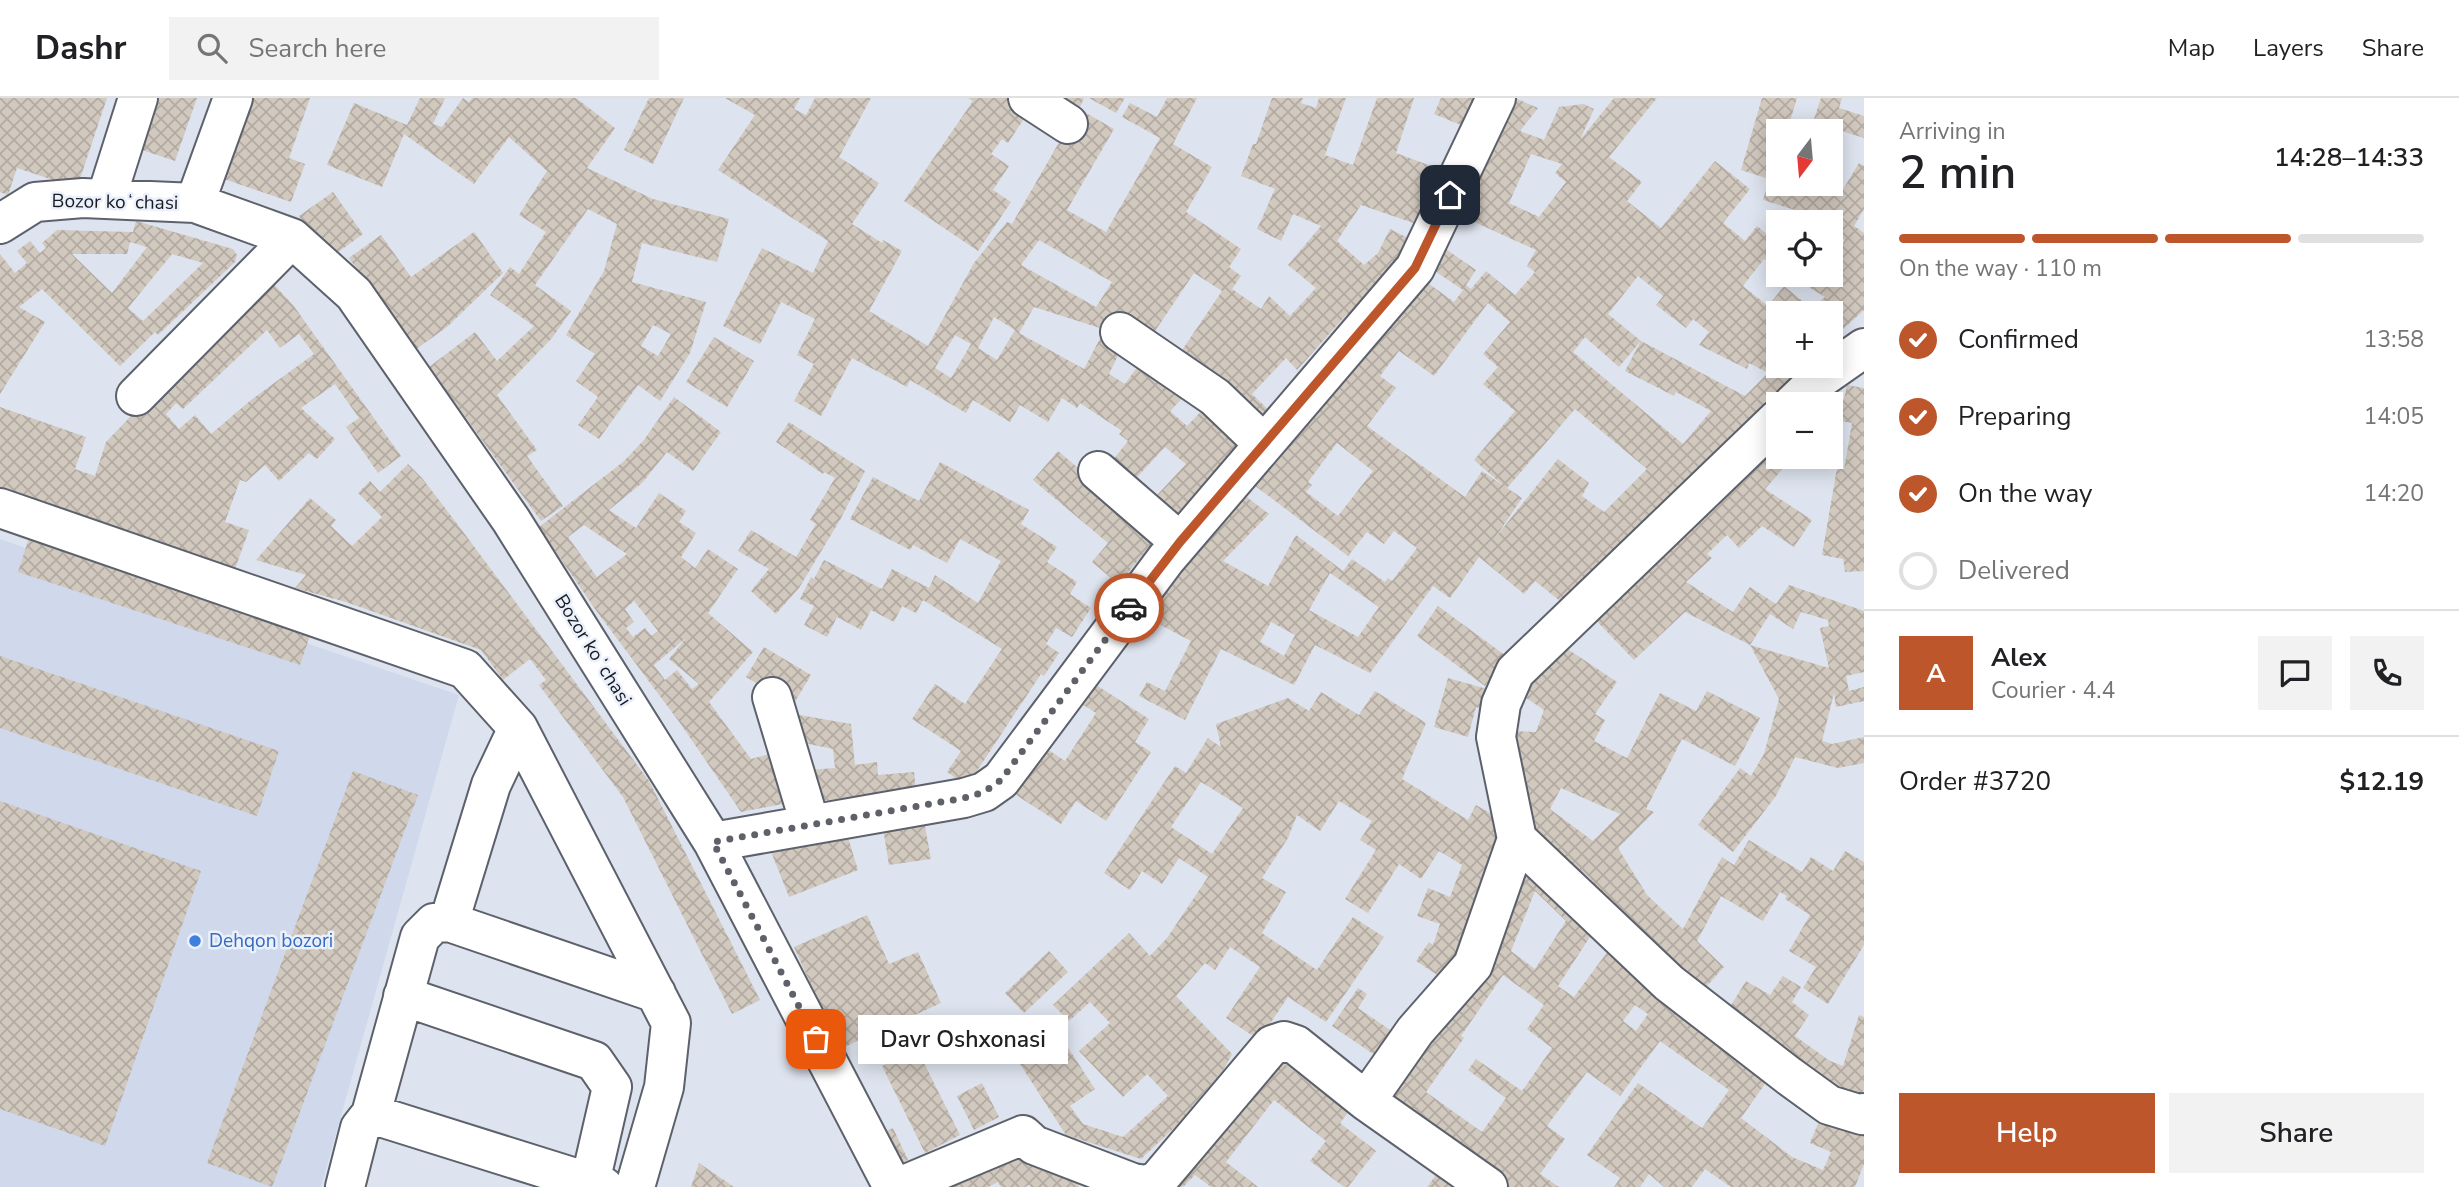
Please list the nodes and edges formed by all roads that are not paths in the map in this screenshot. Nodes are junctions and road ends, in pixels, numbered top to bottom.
1 (138, 98) edge
2 (233, 98) edge
3 (1028, 98) edge
4 (1496, 98) edge
5 (1068, 124) dead end
6 (106, 199) junction
7 (195, 204) junction
8 (0, 224) edge
9 (292, 238) junction
10 (1121, 332) dead end
11 (1864, 348) edge
12 (1806, 392) edge
13 (136, 396) dead end
14 (1766, 431) edge
15 (1264, 444) junction
16 (1098, 471) dead end
17 (0, 508) edge
18 (1180, 542) junction
19 (772, 698) dead end
20 (518, 728) junction
21 (810, 824) junction
22 (1517, 839) junction
23 (713, 842) junction
24 (449, 922) junction
25 (656, 993) junction
26 (402, 996) junction
27 (1366, 1101) junction
28 (1864, 1113) edge
29 (371, 1114) junction
30 (349, 1186) edge
31 (595, 1186) edge
32 (635, 1187) edge
33 (893, 1187) edge
34 (899, 1187) edge
35 (1488, 1187) edge

1 - 6 street
2 - 7 street, Bozor koʻchasi
3 - 5 street
4 - 15 street
6 - 7 street, Bozor koʻchasi
6 - 8 street, Bozor koʻchasi
7 - 9 street, Bozor koʻchasi
9 - 13 street
9 - 23 street, Bozor koʻchasi
10 - 15 street
11 - 12 street
14 - 22 street
15 - 18 street
16 - 18 street
17 - 20 street
18 - 21 street
19 - 21 street
20 - 24 street
20 - 25 street
21 - 23 street
22 - 27 street
22 - 28 street
23 - 33 street, Bozor koʻchasi
24 - 25 street
24 - 26 street
25 - 32 street
26 - 29 street
26 - 31 street
27 - 34 street
27 - 35 street
29 - 30 street
29 - 31 street

